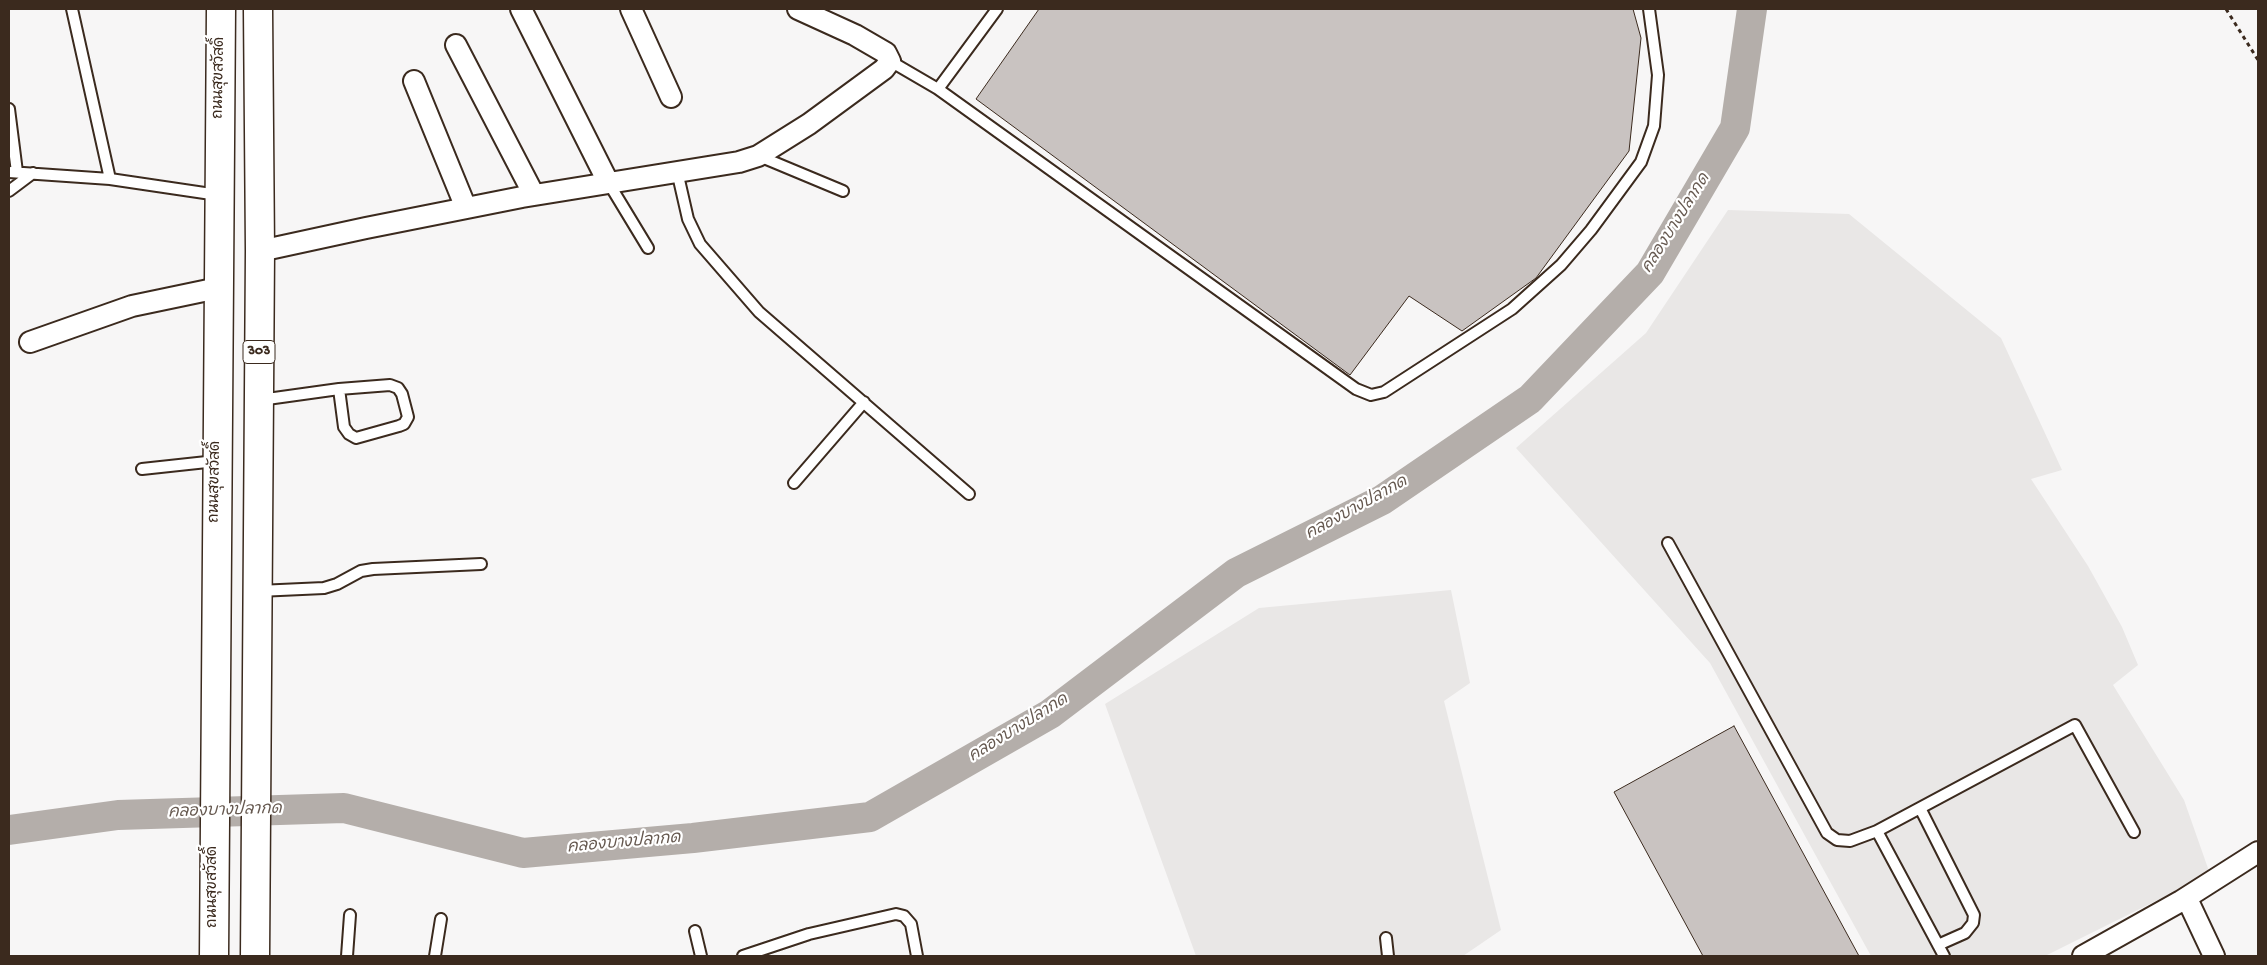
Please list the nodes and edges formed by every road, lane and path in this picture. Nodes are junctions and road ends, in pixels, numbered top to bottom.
1 (72, 9) edge
2 (221, 9) edge
3 (258, 9) edge
4 (521, 9) edge
5 (631, 9) edge
6 (798, 9) edge
7 (997, 9) edge
8 (1649, 9) edge
9 (2226, 9) edge
10 (827, 14) edge
11 (456, 45) dead end
12 (2258, 60) edge
13 (890, 61) junction
14 (414, 81) dead end
15 (938, 89) junction
16 (671, 97) dead end
17 (9, 109) edge
18 (758, 156) junction
19 (677, 171) junction
20 (13, 172) edge
21 (33, 173) junction
22 (110, 179) junction
23 (608, 182) junction
24 (9, 191) edge
25 (843, 192) dead end
26 (219, 195) junction
27 (534, 195) junction
28 (466, 208) junction
29 (648, 248) dead end
30 (260, 252) junction
31 (218, 288) junction
32 (30, 342) dead end
33 (339, 389) junction
34 (259, 400) junction
35 (864, 402) junction
36 (217, 461) junction
37 (142, 469) dead end
38 (794, 483) dead end
39 (968, 494) dead end
40 (1668, 543) dead end
41 (481, 564) dead end
42 (257, 591) junction
43 (1920, 808) junction
44 (1877, 831) junction
45 (2134, 832) dead end
46 (2258, 852) edge
47 (2182, 902) junction
48 (350, 915) dead end
49 (441, 919) dead end
50 (695, 931) dead end
51 (1386, 938) dead end
52 (1938, 945) junction
53 (255, 952) edge
54 (214, 953) edge
55 (347, 956) edge
56 (436, 956) edge
57 (701, 956) edge
58 (743, 956) edge
59 (917, 956) edge
60 (1388, 956) edge
61 (1944, 956) edge
62 (2082, 956) edge
63 (2214, 956) edge

1 - 22 lane
2 - 26 main road, ถนนสุขสวัสดิ์
3 - 30 main road, 303
4 - 23 street
5 - 16 street
6 - 10 street
7 - 15 lane
8 - 15 lane
9 - 12 path
10 - 13 street
11 - 27 street
13 - 15 lane
13 - 18 street
14 - 28 street
17 - 20 lane
18 - 19 street
18 - 25 lane
19 - 23 street
19 - 35 lane
20 - 21 lane
21 - 22 lane
21 - 24 lane
22 - 26 lane
23 - 27 street
23 - 29 lane
26 - 31 main road, ถนนสุขสวัสดิ์
27 - 28 street
28 - 30 street
30 - 34 main road, 303
31 - 32 street
31 - 36 main road, ถนนสุขสวัสดิ์
33 - 33 lane
33 - 34 lane
34 - 42 main road, 303
35 - 38 lane
35 - 39 lane
36 - 37 lane
36 - 54 main road, ถนนสุขสวัสดิ์
40 - 44 lane
41 - 42 lane
42 - 53 main road, 303
43 - 44 lane
43 - 45 lane
43 - 52 lane
44 - 52 lane
46 - 47 street
47 - 62 street
47 - 63 street
48 - 55 lane
49 - 56 lane
50 - 57 lane
51 - 60 lane
52 - 61 lane
58 - 59 lane

